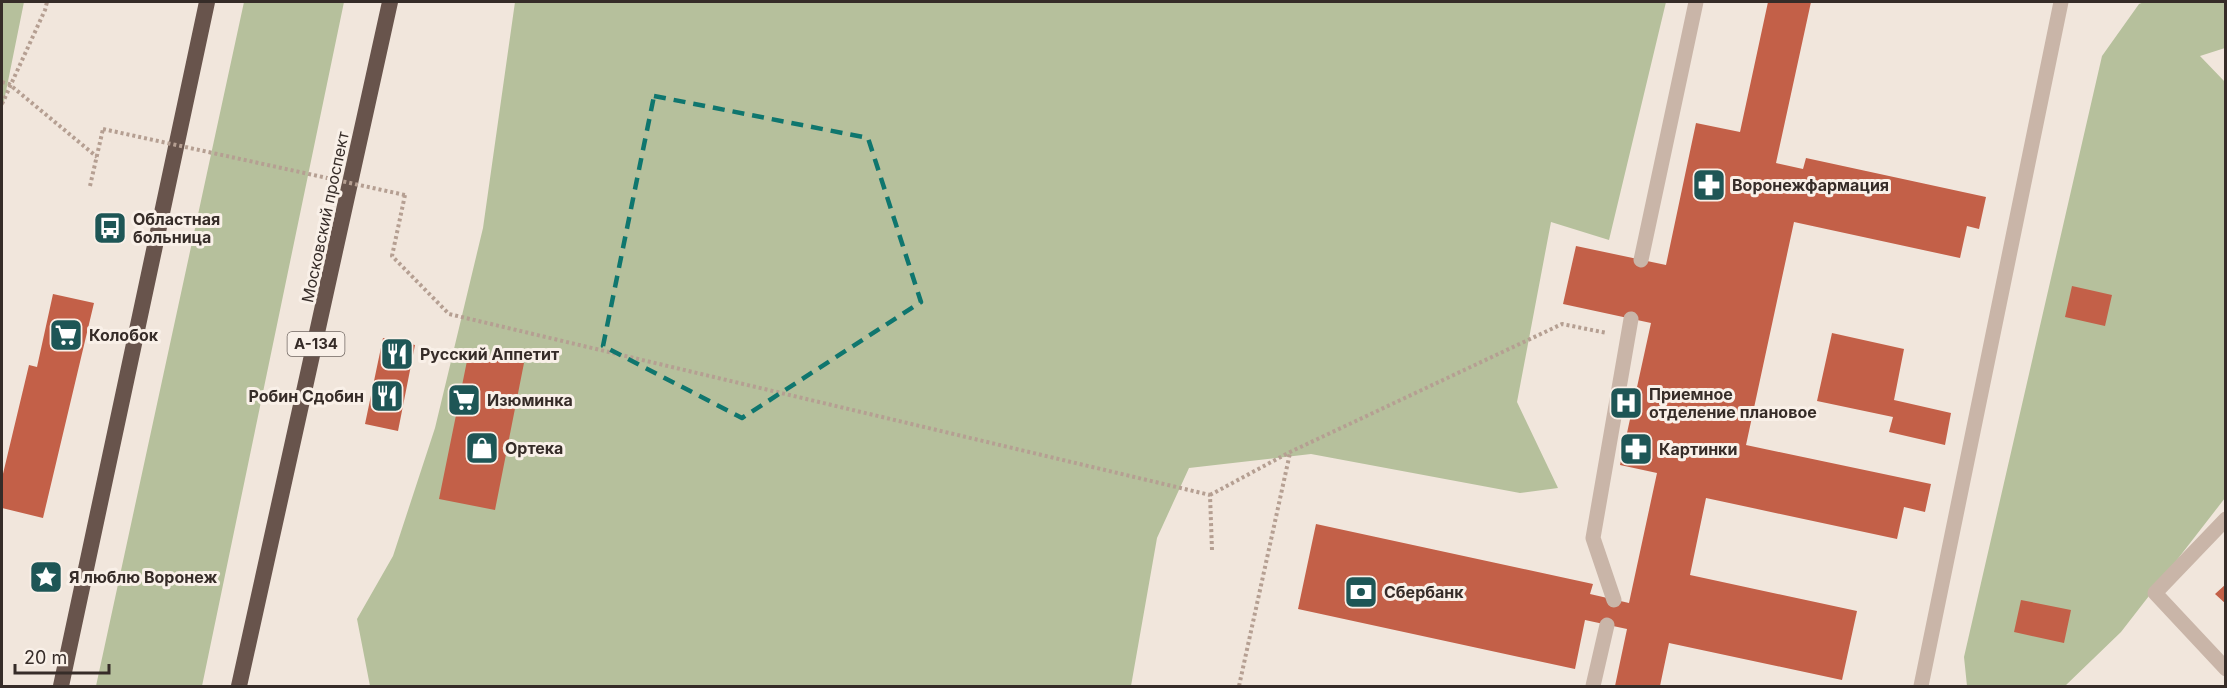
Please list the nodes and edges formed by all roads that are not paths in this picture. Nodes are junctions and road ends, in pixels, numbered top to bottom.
1 (207, 2) edge
2 (390, 2) edge
3 (1696, 2) edge
4 (2061, 2) edge
5 (1641, 260) dead end
6 (1631, 319) dead end
7 (2226, 519) edge
8 (1614, 600) dead end
9 (1607, 625) dead end
10 (2226, 669) edge
11 (61, 687) edge
12 (239, 687) edge
13 (1593, 687) edge
14 (1921, 687) edge

1 - 11 highway
2 - 12 highway, Московский проспект / А-134
3 - 5 lane
4 - 14 lane
6 - 8 lane
7 - 10 lane
9 - 13 lane

